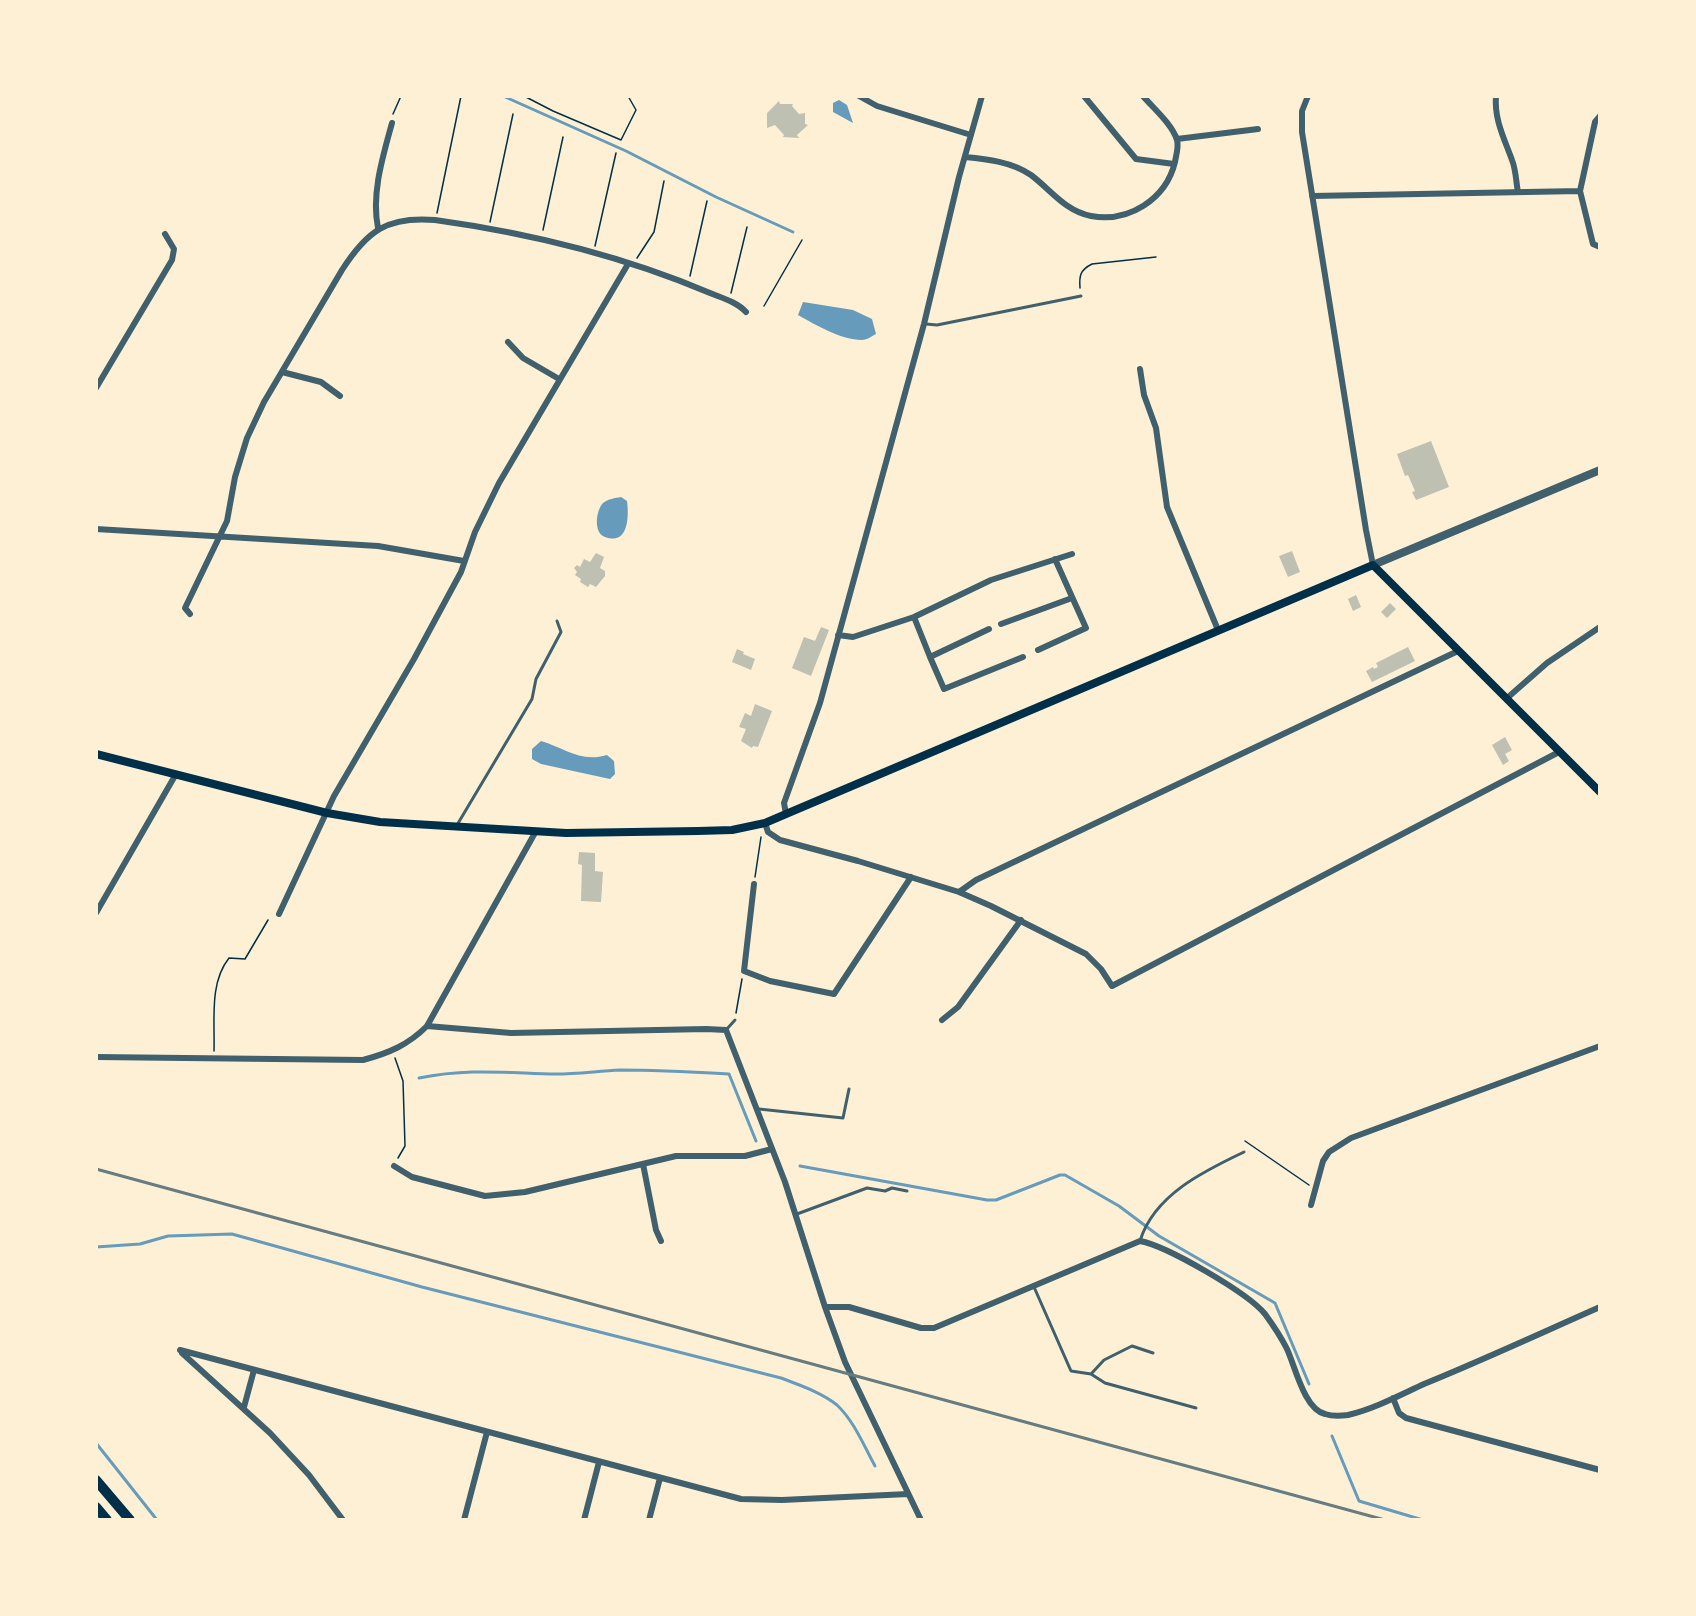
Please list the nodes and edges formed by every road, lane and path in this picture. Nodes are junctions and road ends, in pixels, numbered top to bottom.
1 (401, 96) edge
2 (461, 96) edge
3 (526, 96) edge
4 (628, 96) edge
5 (859, 96) edge
6 (982, 96) edge
7 (1084, 96) edge
8 (1143, 96) edge
9 (1308, 96) edge
10 (1496, 96) edge
11 (513, 114) dead end
12 (1600, 116) edge
13 (392, 123) joint
14 (1258, 129) dead end
15 (971, 135) junction
16 (563, 137) dead end
17 (1176, 139) junction
18 (616, 153) dead end
19 (965, 157) junction
20 (1174, 164) junction
21 (664, 181) dead end
22 (1580, 191) junction
23 (1518, 192) junction
24 (1312, 196) junction
25 (707, 201) dead end
26 (435, 220) junction
27 (747, 227) dead end
28 (378, 228) junction
29 (488, 229) junction
30 (165, 234) dead end
31 (540, 239) junction
32 (802, 240) dead end
33 (1600, 247) edge
34 (594, 252) junction
35 (1156, 257) dead end
36 (628, 264) junction
37 (688, 284) junction
38 (1081, 296) joint
39 (729, 301) junction
40 (764, 306) dead end
41 (746, 312) dead end
42 (924, 324) junction
43 (508, 342) dead end
44 (1140, 369) dead end
45 (282, 372) junction
46 (559, 379) junction
47 (96, 387) edge
48 (340, 396) dead end
49 (1600, 470) edge
50 (96, 529) edge
51 (220, 537) junction
52 (1071, 554) dead end
53 (1055, 559) junction
54 (464, 561) junction
55 (1373, 565) junction
56 (1072, 598) junction
57 (190, 615) dead end
58 (914, 617) junction
59 (557, 621) dead end
60 (1001, 624) dead end
61 (1600, 627) edge
62 (989, 629) dead end
63 (1218, 630) junction
64 (838, 635) junction
65 (1038, 650) dead end
66 (1458, 651) junction
67 (930, 657) junction
68 (1023, 657) dead end
69 (1506, 699) junction
70 (1559, 752) junction
71 (96, 754) edge
72 (176, 774) junction
73 (1600, 792) edge
74 (327, 813) junction
75 (786, 814) junction
76 (765, 823) junction
77 (456, 826) junction
78 (536, 831) junction
79 (911, 877) junction
80 (754, 884) joint
81 (959, 892) junction
82 (96, 913) edge
83 (279, 914) dead end
84 (268, 920) dead end
85 (1021, 920) junction
86 (744, 971) junction
87 (735, 1020) joint
88 (942, 1020) dead end
89 (427, 1026) junction
90 (726, 1030) junction
91 (1600, 1046) edge
92 (392, 1052) junction
93 (96, 1057) edge
94 (214, 1058) junction
95 (849, 1089) dead end
96 (757, 1109) junction
97 (1245, 1141) dead end
98 (772, 1149) junction
99 (1244, 1152) dead end
100 (643, 1164) junction
101 (394, 1166) joint
102 (1314, 1189) junction
103 (907, 1191) dead end
104 (1311, 1205) dead end
105 (795, 1215) junction
106 (661, 1241) dead end
107 (1140, 1241) junction
108 (1033, 1285) junction
109 (825, 1307) junction
110 (1600, 1307) edge
111 (1153, 1353) dead end
112 (254, 1370) junction
113 (1091, 1374) junction
114 (1393, 1398) junction
115 (244, 1407) junction
116 (1196, 1408) dead end
117 (488, 1432) junction
118 (599, 1462) junction
119 (1600, 1470) edge
120 (660, 1478) junction
121 (96, 1480) edge
122 (908, 1494) junction
123 (96, 1507) edge
124 (107, 1520) edge
125 (129, 1520) edge
126 (343, 1520) edge
127 (464, 1520) edge
128 (584, 1520) edge
129 (649, 1520) edge
130 (921, 1520) edge

1 - 13 path
2 - 26 path
3 - 4 path
5 - 15 street
6 - 15 street
7 - 20 street
8 - 17 street
9 - 24 street
10 - 23 street
11 - 29 path
12 - 22 street
13 - 28 street
14 - 17 street
15 - 19 street
16 - 31 path
17 - 20 street
18 - 34 path
19 - 20 street
19 - 42 street
21 - 36 path
22 - 23 street
22 - 33 street
23 - 24 street
24 - 55 street
25 - 37 path
26 - 28 street
26 - 29 street
27 - 39 path
28 - 45 street
29 - 31 street
30 - 47 street
31 - 34 street
32 - 40 path
34 - 36 street
35 - 38 path
36 - 37 street
36 - 46 street
37 - 39 street
38 - 42 lane
39 - 41 street
42 - 64 street
43 - 46 street
44 - 63 street
45 - 48 street
45 - 51 street
46 - 54 street
49 - 55 street
50 - 51 street
51 - 54 street
51 - 57 street
52 - 53 street
53 - 56 street
53 - 58 street
54 - 74 street
55 - 63 main road
55 - 66 main road
56 - 60 street
56 - 65 street
58 - 64 street
58 - 67 street
59 - 77 lane
61 - 69 street
62 - 67 street
63 - 75 main road
64 - 75 street
66 - 69 main road
66 - 81 street
67 - 68 street
69 - 70 main road
70 - 73 main road
70 - 85 street
71 - 72 main road
72 - 74 main road
72 - 82 street
74 - 77 main road
74 - 83 street
75 - 76 main road
76 - 78 main road
76 - 79 street
76 - 80 path
77 - 78 main road
78 - 89 street
79 - 81 street
79 - 86 street
80 - 86 street
81 - 85 street
84 - 94 path
85 - 88 street
86 - 87 path
87 - 90 lane
89 - 90 street
89 - 92 street
90 - 96 street
91 - 102 street
92 - 94 street
92 - 101 path
93 - 94 street
95 - 96 lane
96 - 98 street
97 - 102 path
98 - 100 street
98 - 105 street
99 - 107 lane
100 - 101 street
100 - 106 street
102 - 104 street
103 - 105 lane
105 - 109 street
107 - 108 street
107 - 114 street
108 - 109 street
108 - 113 lane
109 - 122 street
110 - 114 street
111 - 113 lane
112 - 115 street
112 - 115 street
112 - 117 street
113 - 116 lane
114 - 119 street
115 - 126 street
117 - 118 street
117 - 127 street
118 - 120 street
118 - 128 street
120 - 122 street
120 - 129 street
121 - 125 highway
122 - 130 street
123 - 124 highway

